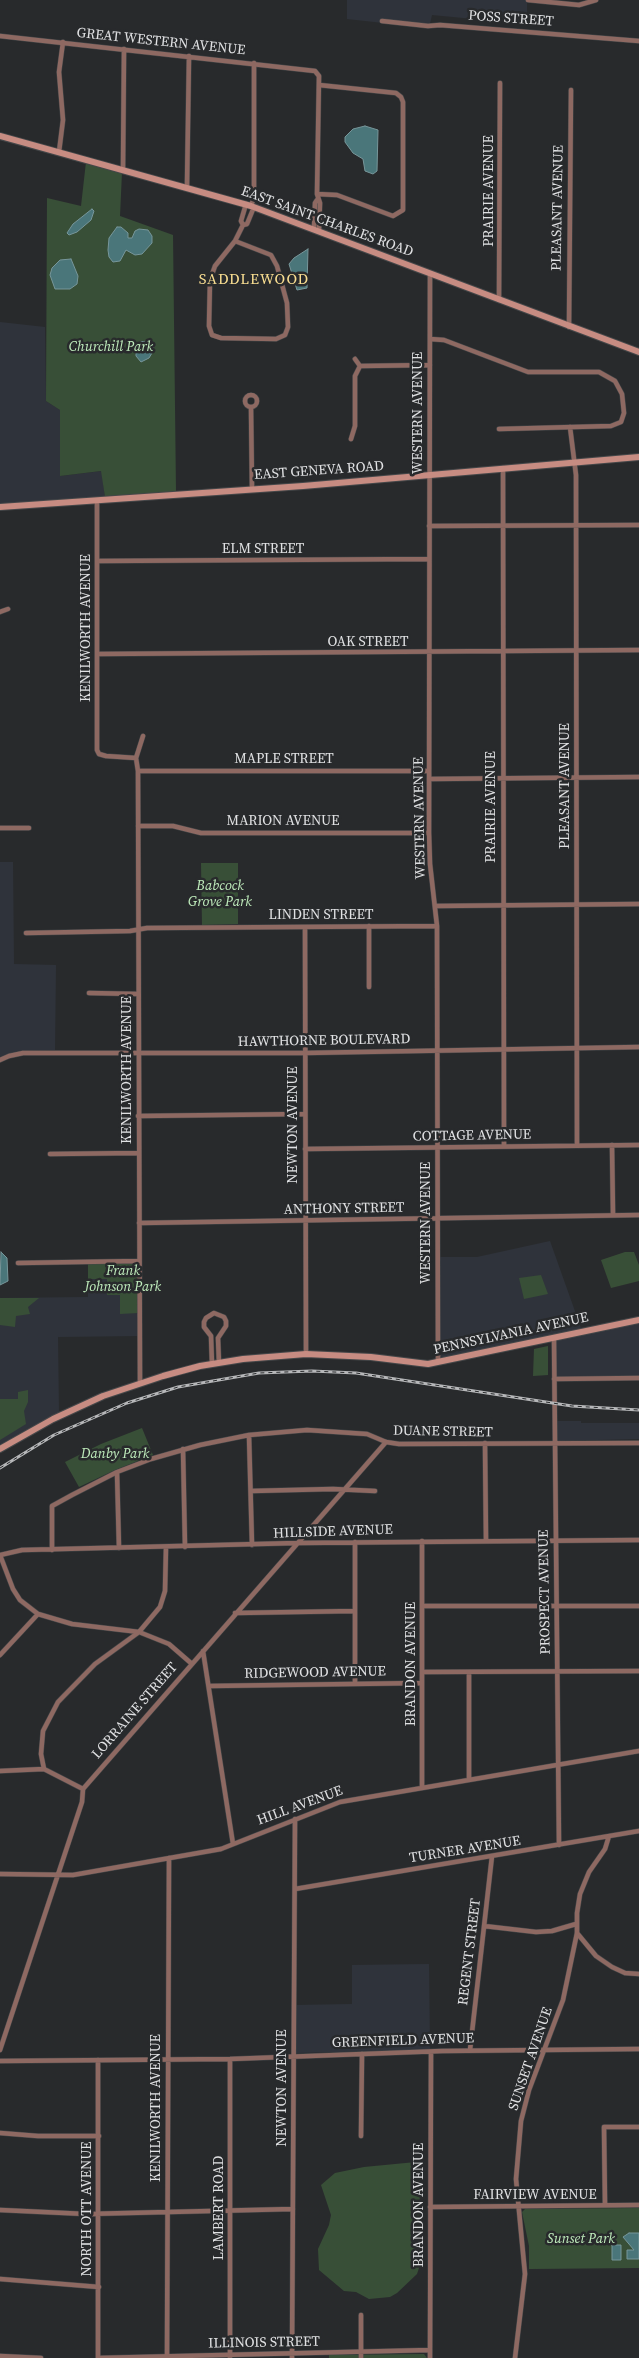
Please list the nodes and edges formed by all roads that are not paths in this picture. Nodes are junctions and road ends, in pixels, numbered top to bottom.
1 (528, 0) edge
2 (596, 0) edge
3 (556, 2) edge
4 (382, 21) dead end
5 (0, 36) edge
6 (639, 41) edge
7 (63, 42) junction
8 (124, 49) junction
9 (189, 56) junction
10 (254, 63) junction
11 (500, 83) dead end
12 (319, 85) junction
13 (571, 90) dead end
14 (0, 136) edge
15 (59, 152) junction
16 (123, 169) junction
17 (188, 186) junction
18 (317, 194) junction
19 (250, 206) junction
20 (243, 225) junction
21 (317, 229) junction
22 (235, 241) junction
23 (430, 273) junction
24 (499, 300) junction
25 (570, 326) junction
26 (430, 339) junction
27 (639, 352) edge
28 (355, 358) dead end
29 (430, 365) junction
30 (360, 366) junction
31 (251, 407) dead end
32 (570, 427) junction
33 (499, 429) dead end
34 (351, 439) dead end
35 (639, 457) edge
36 (575, 462) junction
37 (503, 468) junction
38 (429, 475) junction
39 (252, 489) junction
40 (96, 501) junction
41 (0, 507) edge
42 (575, 525) junction
43 (639, 525) edge
44 (429, 526) junction
45 (502, 526) junction
46 (429, 559) junction
47 (97, 561) junction
48 (8, 609) dead end
49 (0, 612) edge
50 (639, 650) edge
51 (576, 651) junction
52 (502, 652) junction
53 (429, 653) junction
54 (97, 654) junction
55 (143, 736) dead end
56 (136, 758) junction
57 (138, 771) junction
58 (429, 771) junction
59 (639, 777) edge
60 (502, 778) junction
61 (576, 778) junction
62 (429, 779) junction
63 (138, 826) junction
64 (0, 828) edge
65 (29, 828) dead end
66 (429, 833) junction
67 (639, 904) edge
68 (576, 905) junction
69 (435, 906) junction
70 (502, 906) junction
71 (369, 926) junction
72 (437, 926) junction
73 (305, 927) junction
74 (138, 930) junction
75 (26, 933) dead end
76 (369, 987) dead end
77 (89, 993) dead end
78 (138, 994) junction
79 (639, 1047) edge
80 (502, 1048) junction
81 (576, 1048) junction
82 (436, 1050) junction
83 (138, 1054) junction
84 (304, 1054) junction
85 (0, 1060) edge
86 (304, 1114) junction
87 (138, 1116) junction
88 (504, 1145) junction
89 (577, 1145) junction
90 (612, 1145) junction
91 (639, 1145) edge
92 (437, 1148) junction
93 (305, 1149) junction
94 (138, 1153) junction
95 (50, 1154) dead end
96 (639, 1215) edge
97 (613, 1216) junction
98 (437, 1218) junction
99 (305, 1221) junction
100 (139, 1223) junction
101 (139, 1262) junction
102 (18, 1263) dead end
103 (639, 1320) edge
104 (554, 1338) junction
105 (306, 1354) junction
106 (438, 1362) junction
107 (215, 1363) junction
108 (639, 1378) edge
109 (554, 1379) junction
110 (140, 1383) junction
111 (249, 1435) junction
112 (386, 1442) junction
113 (554, 1443) junction
114 (639, 1443) edge
115 (485, 1444) junction
116 (0, 1449) edge
117 (184, 1449) junction
118 (117, 1472) junction
119 (343, 1490) junction
120 (251, 1491) junction
121 (375, 1491) dead end
122 (639, 1540) edge
123 (422, 1541) junction
124 (486, 1541) junction
125 (555, 1541) junction
126 (355, 1542) junction
127 (297, 1543) junction
128 (252, 1546) junction
129 (166, 1547) junction
130 (185, 1547) junction
131 (119, 1548) junction
132 (52, 1550) junction
133 (0, 1556) edge
134 (422, 1606) junction
135 (556, 1606) junction
136 (639, 1606) edge
137 (355, 1611) junction
138 (38, 1614) junction
139 (235, 1614) junction
140 (139, 1632) junction
141 (203, 1651) junction
142 (0, 1655) edge
143 (192, 1664) junction
144 (422, 1672) junction
145 (469, 1672) junction
146 (557, 1672) junction
147 (639, 1672) edge
148 (422, 1682) junction
149 (355, 1683) junction
150 (209, 1686) junction
151 (639, 1751) edge
152 (558, 1764) junction
153 (44, 1769) junction
154 (0, 1771) edge
155 (469, 1779) junction
156 (422, 1786) junction
157 (83, 1789) junction
158 (295, 1819) junction
159 (639, 1831) edge
160 (609, 1836) junction
161 (233, 1844) junction
162 (559, 1845) junction
163 (492, 1856) junction
164 (169, 1858) junction
165 (0, 1874) edge
166 (58, 1875) junction
167 (295, 1889) junction
168 (576, 1924) junction
169 (484, 1926) junction
170 (577, 1933) junction
171 (639, 1974) edge
172 (639, 2049) edge
173 (0, 2050) edge
174 (470, 2050) junction
175 (545, 2050) junction
176 (431, 2052) junction
177 (362, 2054) junction
178 (294, 2055) junction
179 (167, 2059) junction
180 (230, 2059) junction
181 (98, 2060) junction
182 (0, 2061) edge
183 (639, 2127) edge
184 (0, 2133) edge
185 (99, 2136) junction
186 (361, 2136) dead end
187 (605, 2205) junction
188 (639, 2205) edge
189 (518, 2206) junction
190 (430, 2207) junction
191 (293, 2209) junction
192 (0, 2210) edge
193 (230, 2210) junction
194 (167, 2212) junction
195 (98, 2213) junction
196 (0, 2279) edge
197 (99, 2287) junction
198 (361, 2315) dead end
199 (430, 2350) junction
200 (361, 2352) junction
201 (0, 2356) edge
202 (230, 2356) edge
203 (292, 2356) edge
204 (167, 2357) edge
205 (41, 2358) edge
206 (98, 2358) edge
207 (361, 2358) edge
208 (430, 2358) edge
209 (515, 2358) edge

1 - 3 street
2 - 3 street
4 - 6 street, POSS STREET
5 - 7 street, GREAT WESTERN AVENUE
7 - 8 street, GREAT WESTERN AVENUE
7 - 15 street
8 - 9 street, GREAT WESTERN AVENUE
8 - 16 street
9 - 10 street, GREAT WESTERN AVENUE
9 - 17 street
10 - 12 street, GREAT WESTERN AVENUE
10 - 19 street
11 - 24 street, PRAIRIE AVENUE
12 - 18 street
12 - 18 street
13 - 25 street, PLEASANT AVENUE
14 - 15 street, EAST SAINT CHARLES ROAD
15 - 16 street, EAST SAINT CHARLES ROAD
16 - 17 street, EAST SAINT CHARLES ROAD
17 - 19 street, EAST SAINT CHARLES ROAD
18 - 21 street
19 - 20 street
19 - 20 street
19 - 21 street, EAST SAINT CHARLES ROAD
20 - 22 street
21 - 23 street, EAST SAINT CHARLES ROAD
22 - 22 street
23 - 24 street, EAST SAINT CHARLES ROAD
23 - 26 street, WESTERN AVENUE
24 - 25 street, EAST SAINT CHARLES ROAD
25 - 27 street, EAST SAINT CHARLES ROAD
26 - 29 street, WESTERN AVENUE
26 - 32 street
28 - 30 street
29 - 30 street
29 - 38 street, WESTERN AVENUE
30 - 34 street
31 - 39 street
32 - 33 street
32 - 36 street, PLEASANT AVENUE
35 - 36 street, EAST GENEVA ROAD
36 - 37 street, EAST GENEVA ROAD
36 - 42 street, PLEASANT AVENUE
37 - 38 street, EAST GENEVA ROAD
37 - 45 street, PRAIRIE AVENUE
38 - 39 street, EAST GENEVA ROAD
38 - 44 street, WESTERN AVENUE
39 - 40 street, EAST GENEVA ROAD
40 - 41 street, EAST GENEVA ROAD
40 - 47 street, KENILWORTH AVENUE
42 - 43 street
42 - 45 street
42 - 51 street, PLEASANT AVENUE
44 - 45 street
44 - 46 street, WESTERN AVENUE
45 - 52 street, PRAIRIE AVENUE
46 - 47 street, ELM STREET
46 - 53 street, WESTERN AVENUE
47 - 54 street, KENILWORTH AVENUE
48 - 49 street
50 - 51 street, OAK STREET
51 - 52 street, OAK STREET
51 - 61 street, PLEASANT AVENUE
52 - 53 street, OAK STREET
52 - 60 street, PRAIRIE AVENUE
53 - 54 street, OAK STREET
53 - 58 street, WESTERN AVENUE
54 - 56 street, KENILWORTH AVENUE
55 - 56 street
56 - 57 street, KENILWORTH AVENUE
57 - 58 street, MAPLE STREET
57 - 63 street, KENILWORTH AVENUE
58 - 62 street, WESTERN AVENUE
59 - 61 street
60 - 61 street
60 - 62 street
60 - 70 street, PRAIRIE AVENUE
61 - 68 street, PLEASANT AVENUE
62 - 66 street, WESTERN AVENUE
63 - 66 street, MARION AVENUE
63 - 74 street, KENILWORTH AVENUE
64 - 65 street
66 - 69 street, WESTERN AVENUE
67 - 68 street
68 - 70 street
68 - 81 street, PLEASANT AVENUE
69 - 70 street
69 - 72 street, WESTERN AVENUE
70 - 80 street, PRAIRIE AVENUE
71 - 72 street, LINDEN STREET
71 - 73 street, LINDEN STREET
71 - 76 street
72 - 82 street, WESTERN AVENUE
73 - 74 street, LINDEN STREET
73 - 84 street, NEWTON AVENUE
74 - 75 street, LINDEN STREET
74 - 78 street, KENILWORTH AVENUE
77 - 78 street
78 - 83 street, KENILWORTH AVENUE
79 - 81 street, HAWTHORNE BOULEVARD
80 - 81 street, HAWTHORNE BOULEVARD
80 - 82 street, HAWTHORNE BOULEVARD
80 - 88 street, PRAIRIE AVENUE
81 - 89 street, PLEASANT AVENUE
82 - 84 street, HAWTHORNE BOULEVARD
82 - 92 street, WESTERN AVENUE
83 - 84 street, HAWTHORNE BOULEVARD
83 - 85 street, HAWTHORNE BOULEVARD
83 - 87 street, KENILWORTH AVENUE
84 - 86 street, NEWTON AVENUE
86 - 87 street
86 - 93 street, NEWTON AVENUE
87 - 94 street, KENILWORTH AVENUE
88 - 89 street, COTTAGE AVENUE
88 - 92 street, COTTAGE AVENUE
89 - 90 street, COTTAGE AVENUE
90 - 91 street, COTTAGE AVENUE
90 - 97 street
92 - 93 street, COTTAGE AVENUE
92 - 98 street, WESTERN AVENUE
93 - 99 street, NEWTON AVENUE
94 - 95 street
94 - 100 street, KENILWORTH AVENUE
96 - 97 street, ANTHONY STREET
97 - 98 street, ANTHONY STREET
98 - 99 street, ANTHONY STREET
98 - 106 street, WESTERN AVENUE
99 - 100 street, ANTHONY STREET
99 - 105 street, NEWTON AVENUE
100 - 101 street, KENILWORTH AVENUE
101 - 102 street
101 - 110 street, KENILWORTH AVENUE
103 - 104 street, PENNSYLVANIA AVENUE
104 - 106 street, PENNSYLVANIA AVENUE
104 - 109 street, PROSPECT AVENUE
105 - 106 street, PENNSYLVANIA AVENUE
105 - 107 street, PENNSYLVANIA AVENUE
107 - 107 street
107 - 110 street, PENNSYLVANIA AVENUE
108 - 109 street
109 - 113 street, PROSPECT AVENUE
110 - 116 street, PENNSYLVANIA AVENUE
111 - 112 street, DUANE STREET
111 - 117 street, DUANE STREET
111 - 120 street
112 - 115 street, DUANE STREET
112 - 119 street, LORRAINE STREET
113 - 114 street, DUANE STREET
113 - 115 street, DUANE STREET
113 - 125 street, PROSPECT AVENUE
115 - 124 street
117 - 118 street, DUANE STREET
117 - 130 street
118 - 131 street
118 - 132 street, DUANE STREET
119 - 120 street
119 - 121 street
119 - 127 street, LORRAINE STREET
120 - 128 street
122 - 125 street, HILLSIDE AVENUE
123 - 124 street, HILLSIDE AVENUE
123 - 126 street, HILLSIDE AVENUE
123 - 134 street, BRANDON AVENUE
124 - 125 street, HILLSIDE AVENUE
125 - 135 street, PROSPECT AVENUE
126 - 127 street, HILLSIDE AVENUE
126 - 137 street
127 - 128 street, HILLSIDE AVENUE
127 - 139 street, LORRAINE STREET
128 - 130 street, HILLSIDE AVENUE
129 - 130 street, HILLSIDE AVENUE
129 - 131 street, HILLSIDE AVENUE
129 - 140 street
131 - 132 street, HILLSIDE AVENUE
132 - 133 street, HILLSIDE AVENUE
133 - 138 street
134 - 135 street
134 - 144 street, BRANDON AVENUE
135 - 136 street
135 - 146 street, PROSPECT AVENUE
137 - 139 street
137 - 149 street
138 - 140 street
138 - 142 street
139 - 141 street, LORRAINE STREET
140 - 143 street
140 - 153 street
141 - 143 street, LORRAINE STREET
141 - 150 street
143 - 157 street, LORRAINE STREET
144 - 145 street
144 - 148 street, BRANDON AVENUE
145 - 146 street
145 - 155 street
146 - 147 street
146 - 152 street, PROSPECT AVENUE
148 - 149 street, RIDGEWOOD AVENUE
148 - 156 street, BRANDON AVENUE
149 - 150 street, RIDGEWOOD AVENUE
150 - 161 street
151 - 152 street, HILL AVENUE
152 - 155 street, HILL AVENUE
152 - 162 street, PROSPECT AVENUE
153 - 154 street
153 - 157 street
155 - 156 street, HILL AVENUE
156 - 158 street, HILL AVENUE
157 - 166 street
158 - 161 street, HILL AVENUE
158 - 167 street, NEWTON AVENUE
159 - 160 street, TURNER AVENUE
160 - 162 street, TURNER AVENUE
160 - 168 street, SUNSET AVENUE
161 - 164 street, HILL AVENUE
162 - 163 street, TURNER AVENUE
163 - 167 street, TURNER AVENUE
163 - 169 street, REGENT STREET
164 - 166 street, HILL AVENUE
164 - 179 street, KENILWORTH AVENUE
165 - 166 street, HILL AVENUE
166 - 173 street
167 - 178 street, NEWTON AVENUE
168 - 169 street
168 - 170 street, SUNSET AVENUE
169 - 174 street, REGENT STREET
170 - 171 street
170 - 175 street, SUNSET AVENUE
172 - 175 street, GREENFIELD AVENUE
174 - 175 street, GREENFIELD AVENUE
174 - 176 street, GREENFIELD AVENUE
175 - 189 street, SUNSET AVENUE
176 - 177 street, GREENFIELD AVENUE
176 - 190 street, BRANDON AVENUE
177 - 178 street, GREENFIELD AVENUE
177 - 186 street
178 - 180 street, GREENFIELD AVENUE
178 - 191 street, NEWTON AVENUE
179 - 180 street, GREENFIELD AVENUE
179 - 181 street, GREENFIELD AVENUE
179 - 194 street, KENILWORTH AVENUE
180 - 193 street, LAMBERT ROAD
181 - 182 street, GREENFIELD AVENUE
181 - 185 street, NORTH OTT AVENUE
183 - 187 street
184 - 185 street
185 - 195 street, NORTH OTT AVENUE
187 - 188 street, FAIRVIEW AVENUE
187 - 189 street, FAIRVIEW AVENUE
189 - 190 street, FAIRVIEW AVENUE
189 - 209 street, SUNSET AVENUE
190 - 199 street, BRANDON AVENUE
191 - 193 street
191 - 203 street, NEWTON AVENUE
192 - 195 street
193 - 194 street
193 - 202 street, LAMBERT ROAD
194 - 195 street
194 - 204 street, KENILWORTH AVENUE
195 - 197 street, NORTH OTT AVENUE
196 - 197 street
197 - 206 street, NORTH OTT AVENUE
198 - 200 street
199 - 200 street, ILLINOIS STREET
199 - 208 street, BRANDON AVENUE
200 - 203 street, ILLINOIS STREET
200 - 207 street
201 - 205 street
202 - 203 street, ILLINOIS STREET
202 - 204 street, ILLINOIS STREET
204 - 206 street, ILLINOIS STREET

